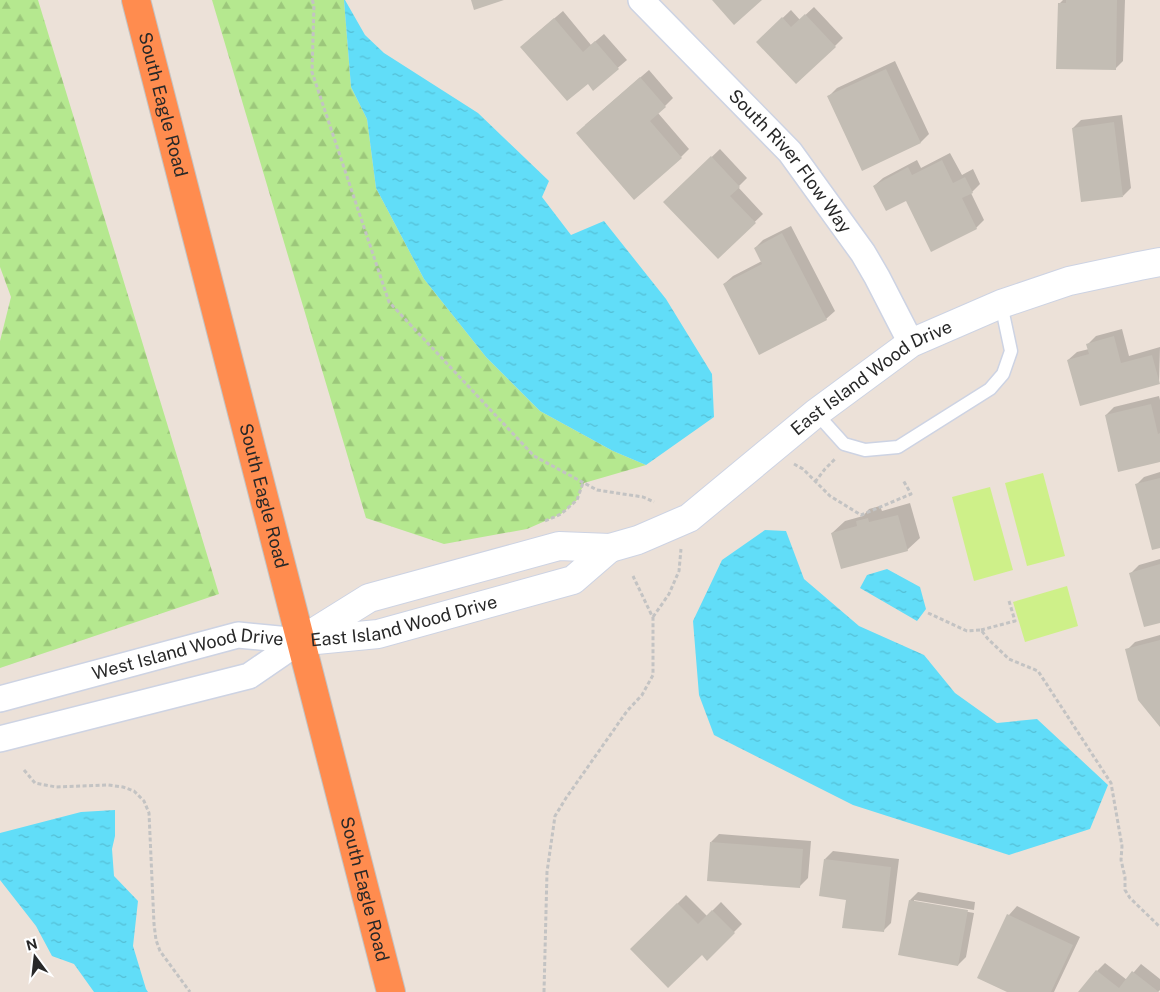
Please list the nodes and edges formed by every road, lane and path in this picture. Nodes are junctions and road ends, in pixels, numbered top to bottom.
1 (136, 0) edge
2 (312, 0) edge
3 (641, 0) edge
4 (1160, 262) edge
5 (1001, 304) junction
6 (910, 343) junction
7 (816, 413) junction
8 (835, 459) dead end
9 (789, 461) dead end
10 (903, 480) dead end
11 (815, 482) junction
12 (584, 483) junction
13 (654, 502) dead end
14 (544, 522) dead end
15 (610, 548) junction
16 (681, 549) dead end
17 (633, 576) dead end
18 (1009, 601) dead end
19 (928, 613) dead end
20 (653, 618) junction
21 (981, 630) junction
22 (300, 641) junction
23 (0, 699) edge
24 (0, 739) edge
25 (24, 770) dead end
26 (1160, 927) edge
27 (190, 992) edge
28 (391, 992) edge
29 (544, 992) edge

1 - 22 highway, South Eagle Road
2 - 12 path
3 - 6 street, South River Flow Way
4 - 5 street, East Island Wood Drive
5 - 6 street, East Island Wood Drive
5 - 7 lane
6 - 7 street, East Island Wood Drive
7 - 15 street, East Island Wood Drive
8 - 11 path
9 - 11 path
10 - 11 path
12 - 13 path
12 - 14 path
15 - 22 street, East Island Wood Drive
15 - 22 street, East Island Wood Drive
16 - 20 path
17 - 20 path
18 - 21 path
19 - 21 path
20 - 29 path
21 - 26 path
22 - 23 street, West Island Wood Drive
22 - 24 street, West Island Wood Drive
22 - 28 highway, South Eagle Road
25 - 27 path

